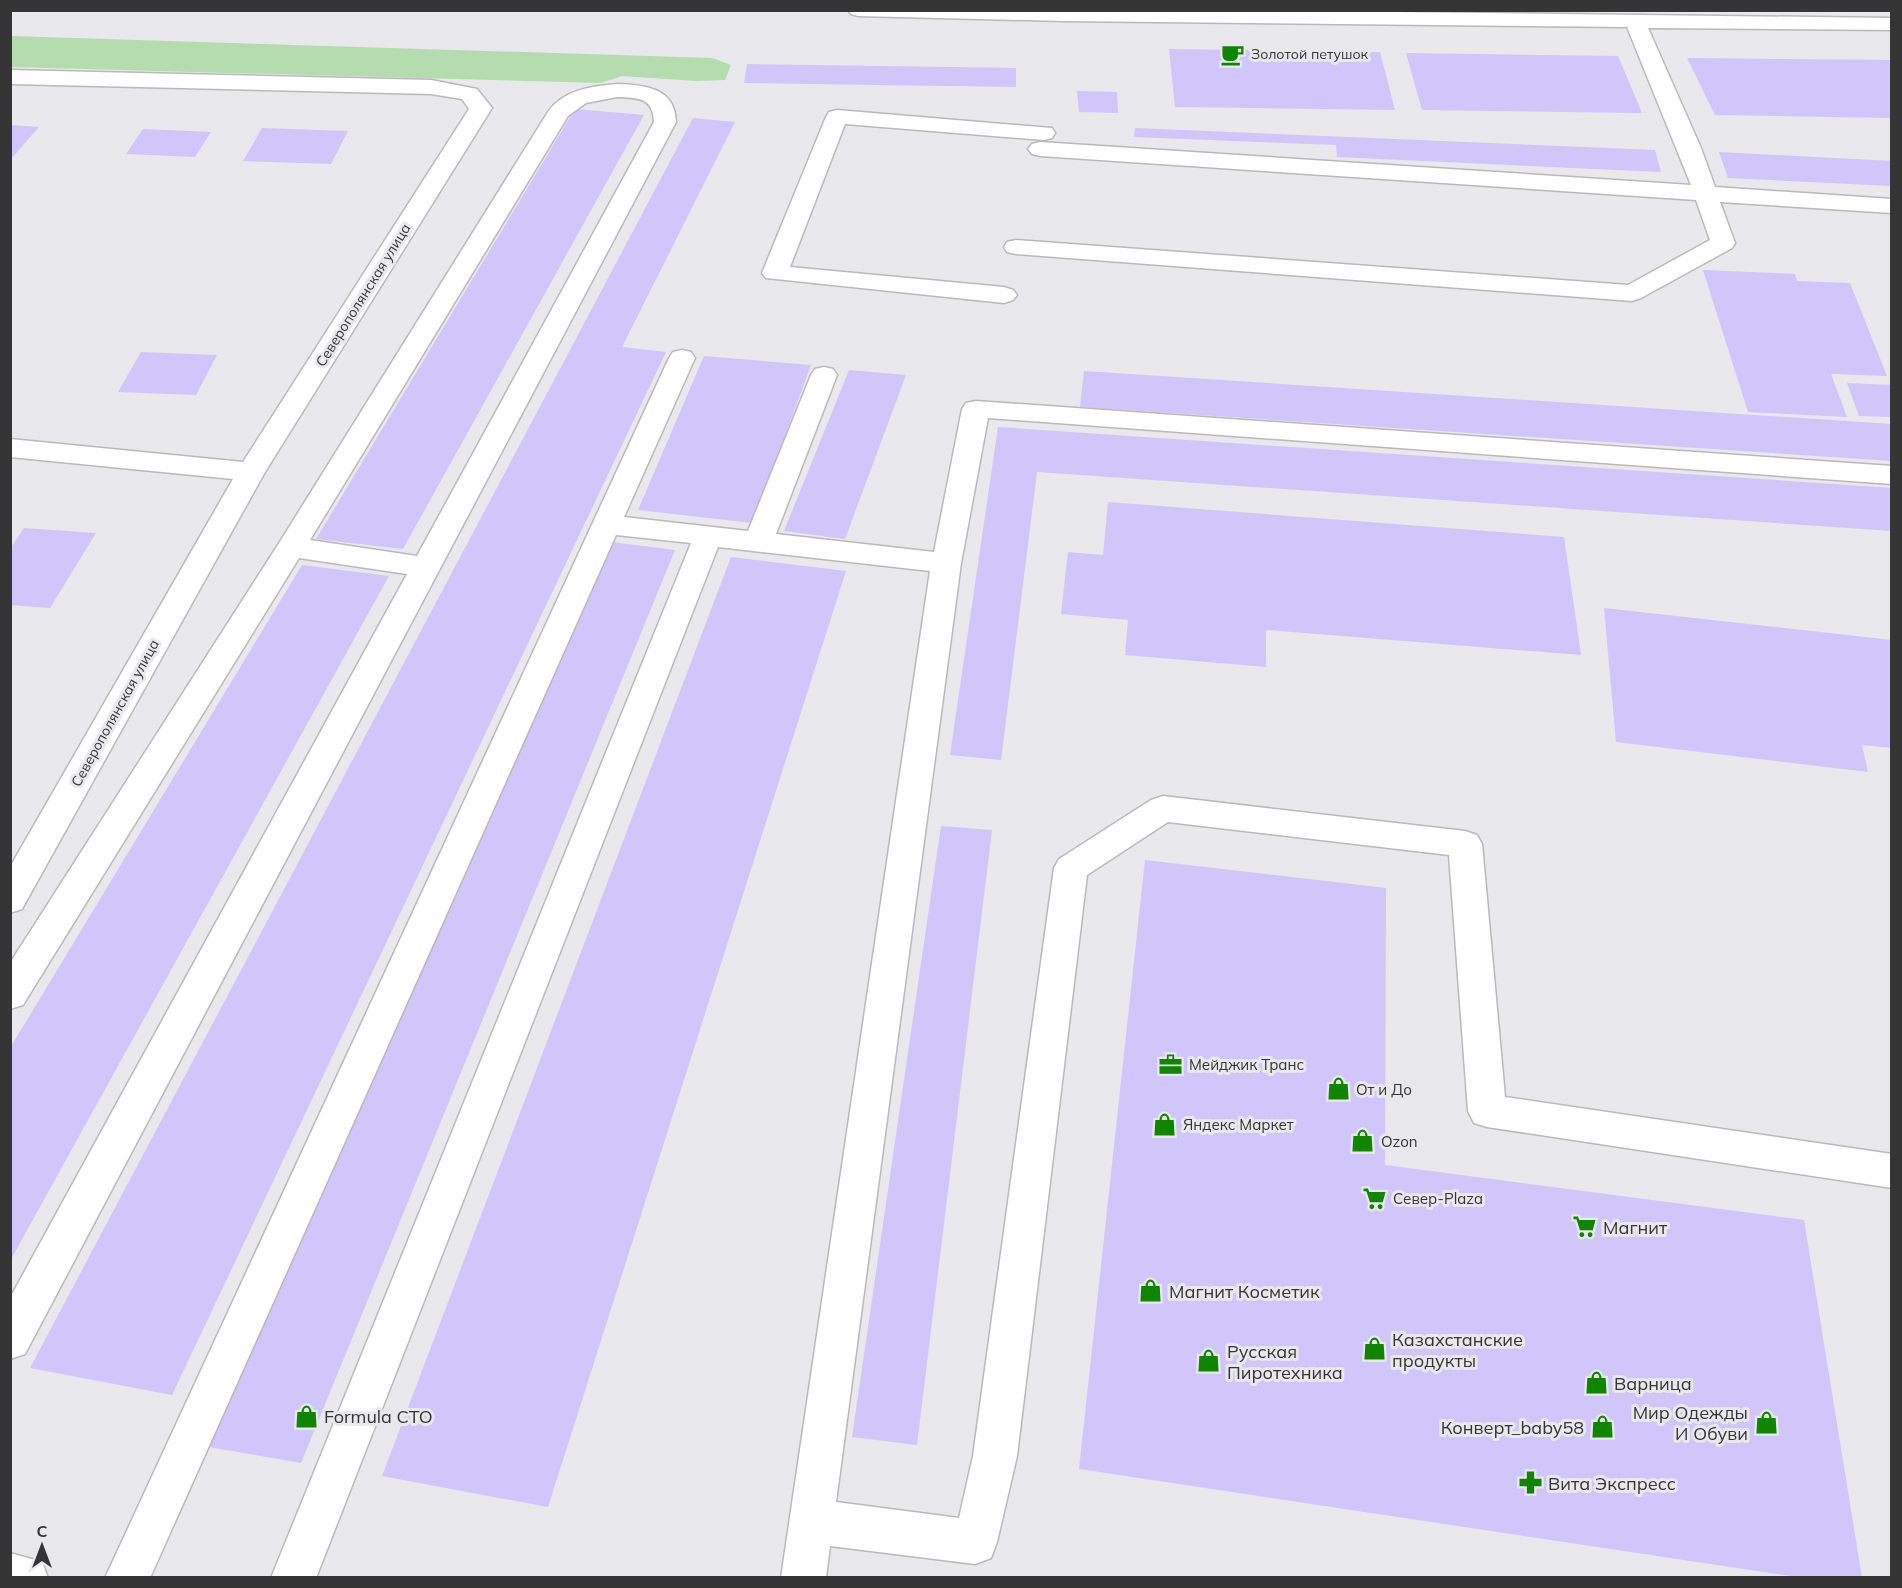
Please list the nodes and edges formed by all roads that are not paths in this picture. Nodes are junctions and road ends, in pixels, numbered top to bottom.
1 (858, 10) edge
2 (1635, 21) junction
3 (1892, 24) edge
4 (10, 77) edge
5 (1706, 195) junction
6 (1892, 206) edge
7 (1016, 247) dead end
8 (1004, 295) dead end
9 (682, 358) dead end
10 (824, 375) dead end
11 (10, 448) edge
12 (251, 472) junction
13 (1892, 476) edge
14 (606, 524) junction
15 (708, 536) junction
16 (758, 542) junction
17 (291, 547) junction
18 (946, 563) junction
19 (427, 567) junction
20 (10, 899) edge
21 (10, 994) edge
22 (1892, 1171) edge
23 (10, 1340) edge
24 (811, 1521) junction
25 (10, 1575) edge
26 (26, 1578) edge
27 (127, 1578) edge
28 (293, 1578) edge
29 (803, 1578) edge

1 - 2 street
2 - 3 street
2 - 5 street
4 - 12 street, Северополянская улица
5 - 6 street
5 - 7 street
5 - 8 street
9 - 14 street
10 - 16 street
11 - 12 street
12 - 20 street, Северополянская улица
13 - 18 street
14 - 15 street
14 - 27 street
15 - 16 street
15 - 28 street
16 - 18 street
17 - 19 street
17 - 19 street
17 - 21 street
18 - 24 street
19 - 23 street
22 - 24 street
24 - 29 street
25 - 26 street

